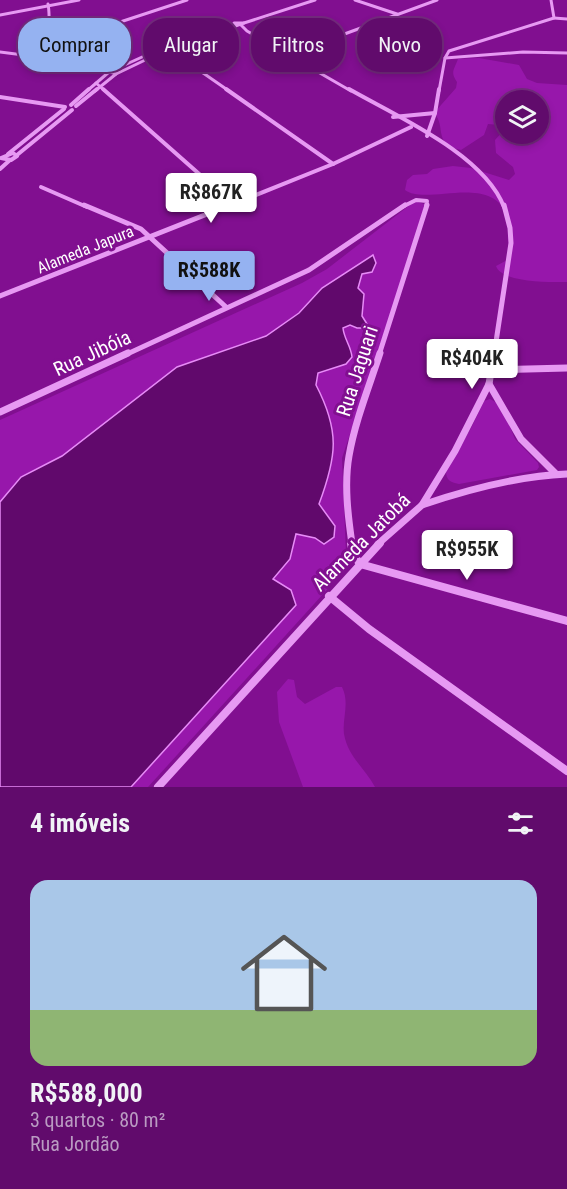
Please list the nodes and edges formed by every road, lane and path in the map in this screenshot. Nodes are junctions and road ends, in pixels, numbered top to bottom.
1 (79, 0) edge
2 (187, 0) edge
3 (305, 0) edge
4 (315, 0) edge
5 (355, 0) edge
6 (437, 0) edge
7 (550, 0) edge
8 (48, 4) junction
9 (398, 14) junction
10 (0, 15) edge
11 (50, 18) edge
12 (131, 18) edge
13 (554, 18) junction
14 (567, 19) edge
15 (240, 24) junction
16 (251, 33) edge
17 (345, 34) edge
18 (0, 52) edge
19 (567, 53) edge
20 (18, 54) edge
21 (446, 58) junction
22 (143, 60) edge
23 (109, 72) joint
24 (202, 72) edge
25 (317, 72) edge
26 (116, 74) junction
27 (96, 83) junction
28 (102, 87) junction
29 (0, 97) edge
30 (73, 107) junction
31 (65, 108) junction
32 (435, 113) junction
33 (393, 117) junction
34 (411, 127) junction
35 (427, 136) junction
36 (8, 153) junction
37 (17, 155) junction
38 (1, 158) edge
39 (10, 160) junction
40 (333, 164) junction
41 (0, 169) edge
42 (41, 187) dead end
43 (416, 200) joint
44 (232, 203) junction
45 (150, 236) junction
46 (0, 296) edge
47 (226, 307) junction
48 (567, 368) edge
49 (490, 370) junction
50 (489, 384) junction
51 (0, 412) edge
52 (556, 474) junction
53 (567, 474) edge
54 (422, 505) junction
55 (360, 564) junction
56 (329, 596) junction
57 (567, 621) edge
58 (567, 771) edge
59 (158, 787) edge

1 - 8 street
2 - 12 street
3 - 15 street
4 - 15 street
5 - 9 street
6 - 9 street
7 - 13 street
8 - 10 street
8 - 11 street
9 - 17 street
13 - 14 street
13 - 21 street
15 - 16 street, Alameda Jatobá
18 - 20 street
19 - 21 street
21 - 32 street
22 - 26 street
23 - 26 street
23 - 27 street
24 - 40 street
25 - 33 street, Alameda Jatobá
26 - 28 street
27 - 28 street
27 - 30 street
28 - 30 street
28 - 44 street
29 - 31 street
30 - 31 street
30 - 37 street
31 - 36 street
32 - 33 street
32 - 35 street
33 - 34 street, Alameda Jatobá
34 - 35 street, Alameda Jatobá
34 - 40 street, Alameda Japura
35 - 49 street, Alameda Jatobá
36 - 37 street
36 - 38 street
37 - 39 street
38 - 39 street
39 - 41 street
40 - 44 street, Alameda Japura
42 - 45 street
43 - 47 street, Rua Jibóia
43 - 55 street, Rua Jaguari
44 - 45 street, Alameda Japura
45 - 46 street, Alameda Japura
45 - 47 street
47 - 51 street, Rua Jibóia
48 - 49 street
49 - 50 street, Alameda Jatobá
50 - 52 street
50 - 54 street, Alameda Jatobá
52 - 53 street
52 - 54 street
54 - 55 street, Alameda Jatobá
55 - 56 street, Alameda Jatobá
55 - 57 street
56 - 58 street
56 - 59 street, Alameda Jatobá

